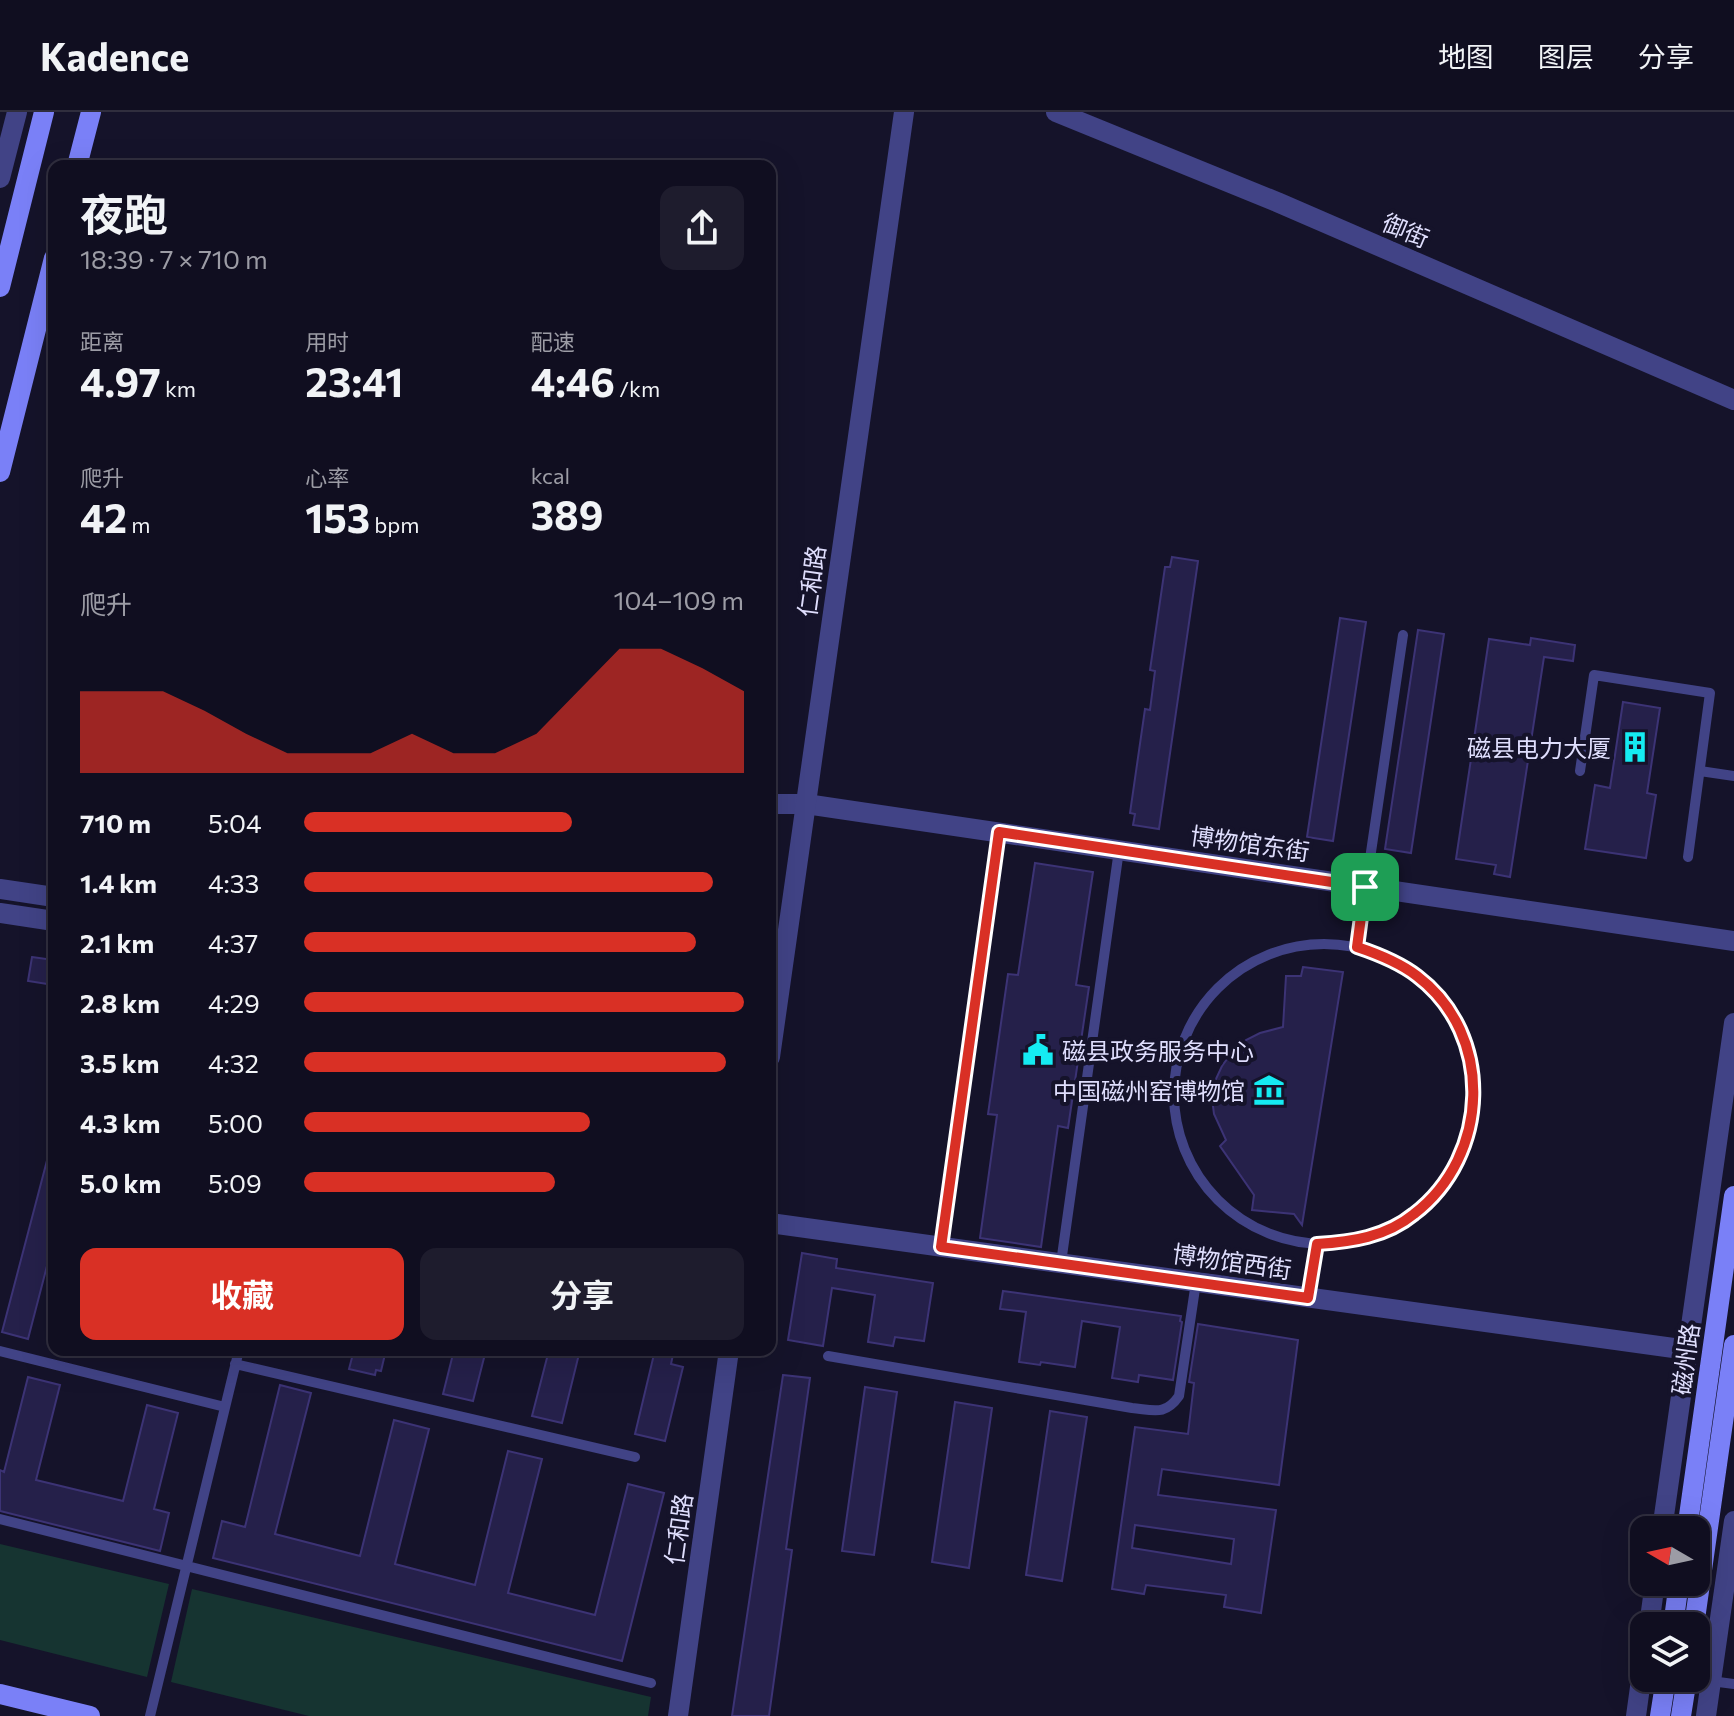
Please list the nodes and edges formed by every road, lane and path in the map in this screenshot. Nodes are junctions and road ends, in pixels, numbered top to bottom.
1 (17, 112) edge
2 (44, 112) edge
3 (91, 112) edge
4 (904, 112) edge
5 (1056, 112) edge
6 (79, 160) edge
7 (0, 178) edge
8 (48, 282) edge
9 (0, 287) edge
10 (1734, 400) edge
11 (0, 472) edge
12 (1403, 635) dead end
13 (1580, 771) dead end
14 (1700, 771) junction
15 (1734, 776) edge
16 (776, 804) edge
17 (806, 804) junction
18 (999, 832) junction
19 (1119, 850) junction
20 (1688, 857) dead end
21 (1365, 887) junction
22 (0, 889) edge
23 (48, 896) edge
24 (0, 913) edge
25 (48, 920) edge
26 (1734, 941) edge
27 (1357, 947) junction
28 (776, 1015) edge
29 (1734, 1023) edge
30 (1734, 1196) edge
31 (776, 1224) edge
32 (1317, 1244) junction
33 (941, 1247) junction
34 (1061, 1263) junction
35 (1196, 1282) junction
36 (1308, 1298) junction
37 (1734, 1345) edge
38 (1688, 1350) junction
39 (0, 1351) edge
40 (237, 1356) edge
41 (728, 1356) edge
42 (828, 1356) dead end
43 (235, 1364) junction
44 (225, 1407) junction
45 (635, 1457) dead end
46 (1664, 1516) edge
47 (1689, 1516) edge
48 (0, 1519) edge
49 (1734, 1521) edge
50 (186, 1566) junction
51 (1696, 1612) edge
52 (1711, 1681) junction
53 (651, 1683) dead end
54 (1734, 1684) edge
55 (1639, 1692) edge
56 (1664, 1692) edge
57 (1685, 1692) edge
58 (0, 1694) edge
59 (90, 1716) edge
60 (150, 1716) edge
61 (678, 1716) edge
62 (1636, 1716) edge
63 (1660, 1716) edge
64 (1681, 1716) edge
65 (1706, 1716) edge

1 - 7 street
2 - 9 main road
3 - 6 main road
4 - 17 street, 仁和路
5 - 10 street, 御街
8 - 11 main road
12 - 21 lane
13 - 14 lane
14 - 15 lane
14 - 20 lane
16 - 17 street, 博物馆东街
17 - 18 street, 博物馆东街
17 - 28 street, 仁和路
18 - 19 street, 博物馆东街
18 - 33 lane
19 - 21 street, 博物馆东街
19 - 34 lane
21 - 26 street, 博物馆东街
21 - 27 lane
22 - 23 street
24 - 25 street
27 - 32 lane
27 - 32 lane
29 - 38 street
30 - 47 main road, 磁州路
31 - 33 street, 博物馆西街
32 - 36 lane
33 - 34 street, 博物馆西街
34 - 35 street, 博物馆西街
35 - 36 street, 博物馆西街
35 - 42 lane
36 - 38 street, 博物馆西街
37 - 51 main road
38 - 46 street
39 - 44 lane
40 - 43 lane
41 - 61 street, 仁和路
43 - 44 lane
43 - 45 lane
44 - 50 lane
48 - 50 lane
49 - 52 street
50 - 53 lane
50 - 60 lane
52 - 54 lane
52 - 65 street
55 - 62 street
56 - 63 main road
57 - 64 main road
58 - 59 main road

